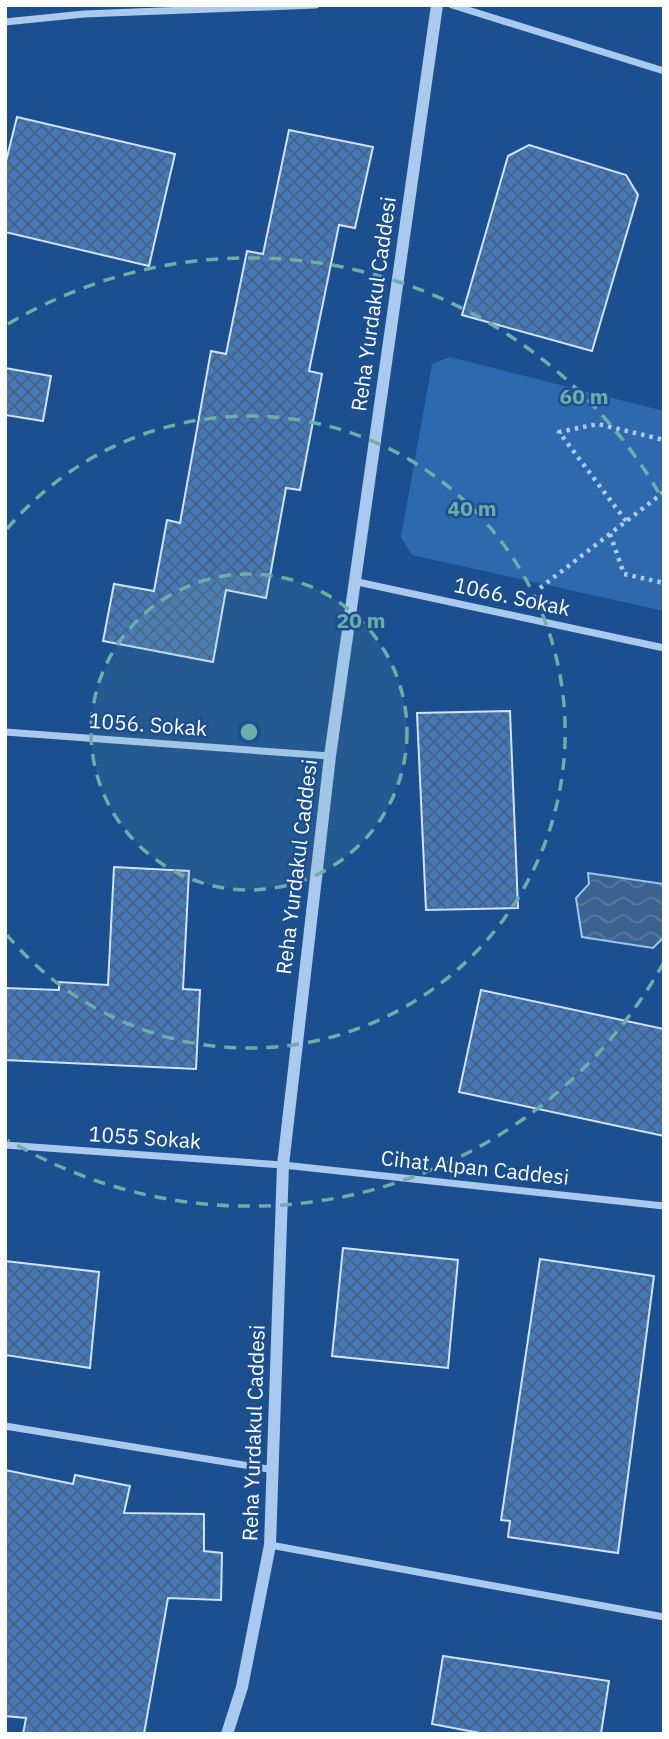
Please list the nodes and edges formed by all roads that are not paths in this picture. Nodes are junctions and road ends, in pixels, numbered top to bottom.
1 (316, 5) edge
2 (437, 5) edge
3 (452, 5) edge
4 (85, 9) edge
5 (5, 22) edge
6 (664, 71) edge
7 (353, 581) junction
8 (664, 648) edge
9 (5, 732) edge
10 (330, 756) junction
11 (5, 1145) edge
12 (283, 1165) junction
13 (664, 1206) edge
14 (5, 1426) edge
15 (275, 1470) junction
16 (270, 1545) junction
17 (664, 1617) edge
18 (227, 1734) edge

1 - 4 street
2 - 7 street, Reha Yurdakul Caddesi
3 - 6 street
4 - 5 street
7 - 8 street, 1066. Sokak
7 - 10 street, Reha Yurdakul Caddesi
9 - 10 street, 1056. Sokak
10 - 12 street, Reha Yurdakul Caddesi
11 - 12 street, 1055 Sokak
12 - 13 street, Cihat Alpan Caddesi
12 - 15 street, Reha Yurdakul Caddesi
14 - 15 street
15 - 16 street, Reha Yurdakul Caddesi
16 - 17 street
16 - 18 street, Reha Yurdakul Caddesi

